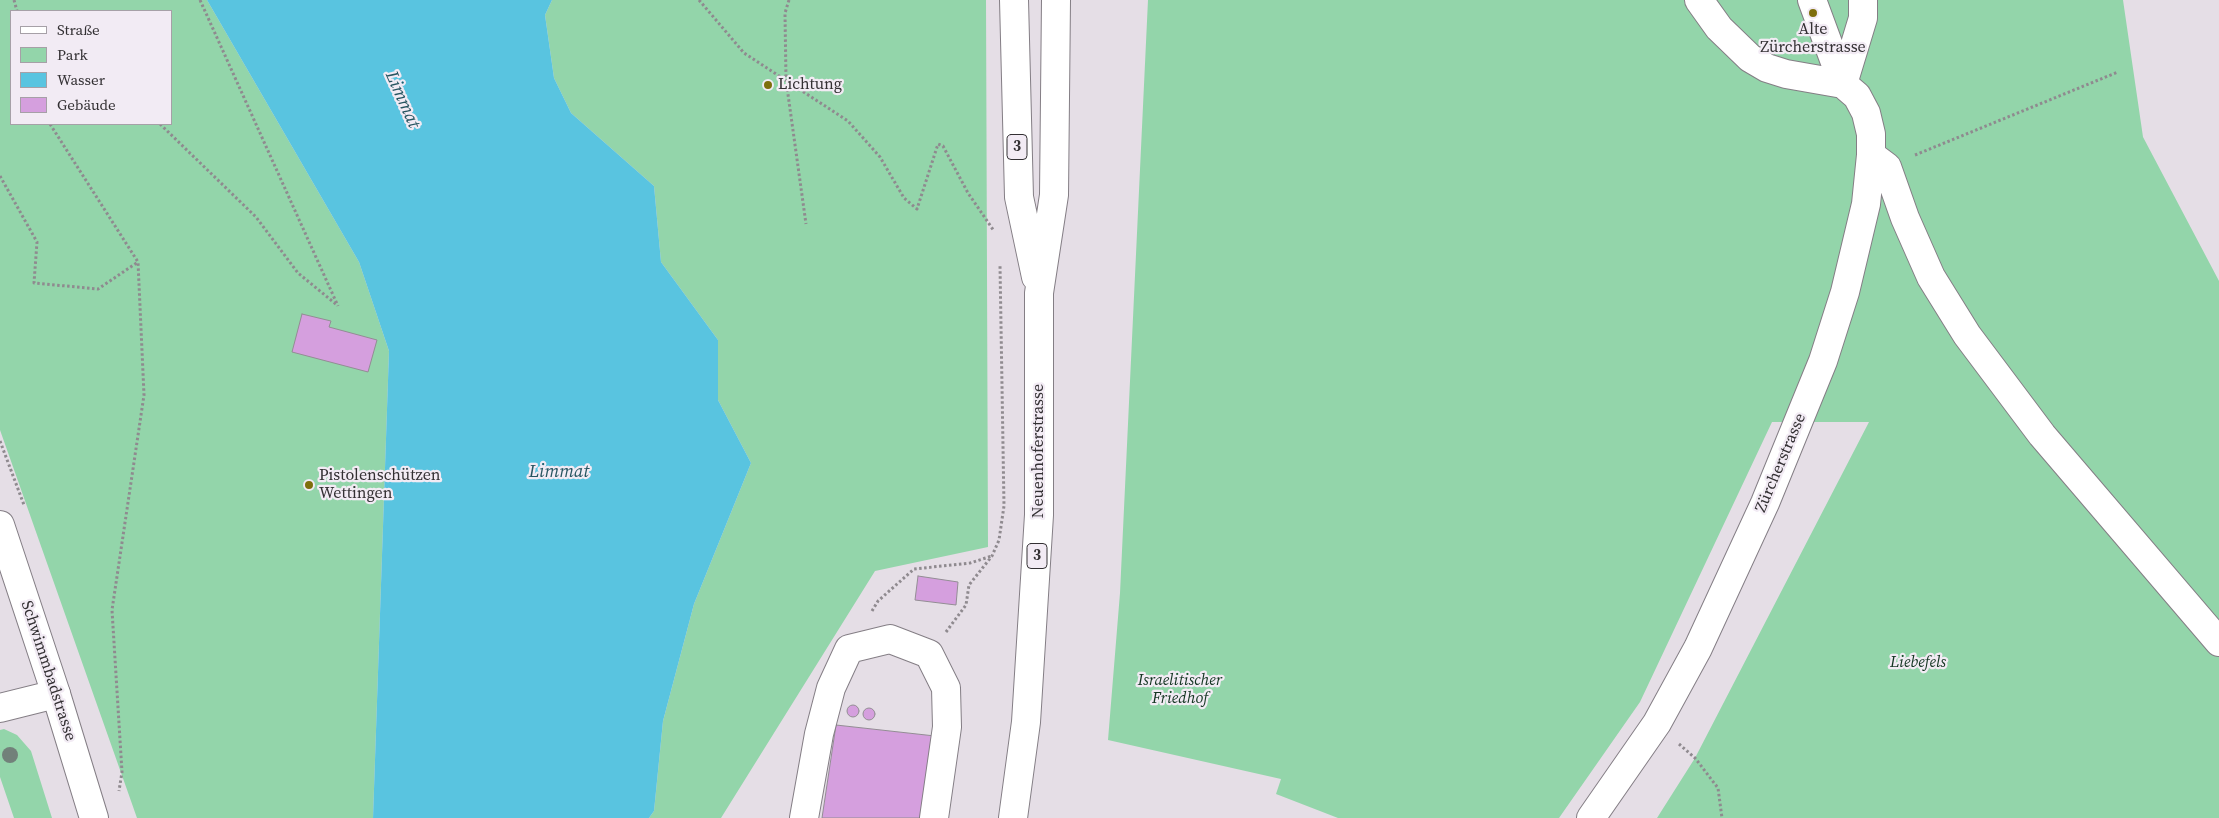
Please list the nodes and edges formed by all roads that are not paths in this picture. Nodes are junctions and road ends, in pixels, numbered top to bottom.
1 (1014, 0) edge
2 (1056, 0) edge
3 (1699, 0) edge
4 (1812, 0) edge
5 (1863, 0) edge
6 (1843, 84) junction
7 (1879, 161) junction
8 (1039, 293) junction
9 (0, 525) edge
10 (2219, 642) edge
11 (56, 694) junction
12 (0, 708) edge
13 (93, 814) edge
14 (804, 818) edge
15 (934, 818) edge
16 (1013, 818) edge
17 (1591, 818) edge

1 - 8 main road, Neuenhoferstrasse / 3
2 - 8 main road, Neuenhoferstrasse / 3
3 - 6 main road
4 - 6 main road
5 - 6 main road
6 - 7 main road, Zürcherstrasse
7 - 10 main road
7 - 17 main road, Zürcherstrasse
8 - 16 main road, Neuenhoferstrasse / 3
9 - 11 main road, Schwimmbadstrasse
11 - 12 main road
11 - 13 main road, Schwimmbadstrasse
14 - 15 main road

